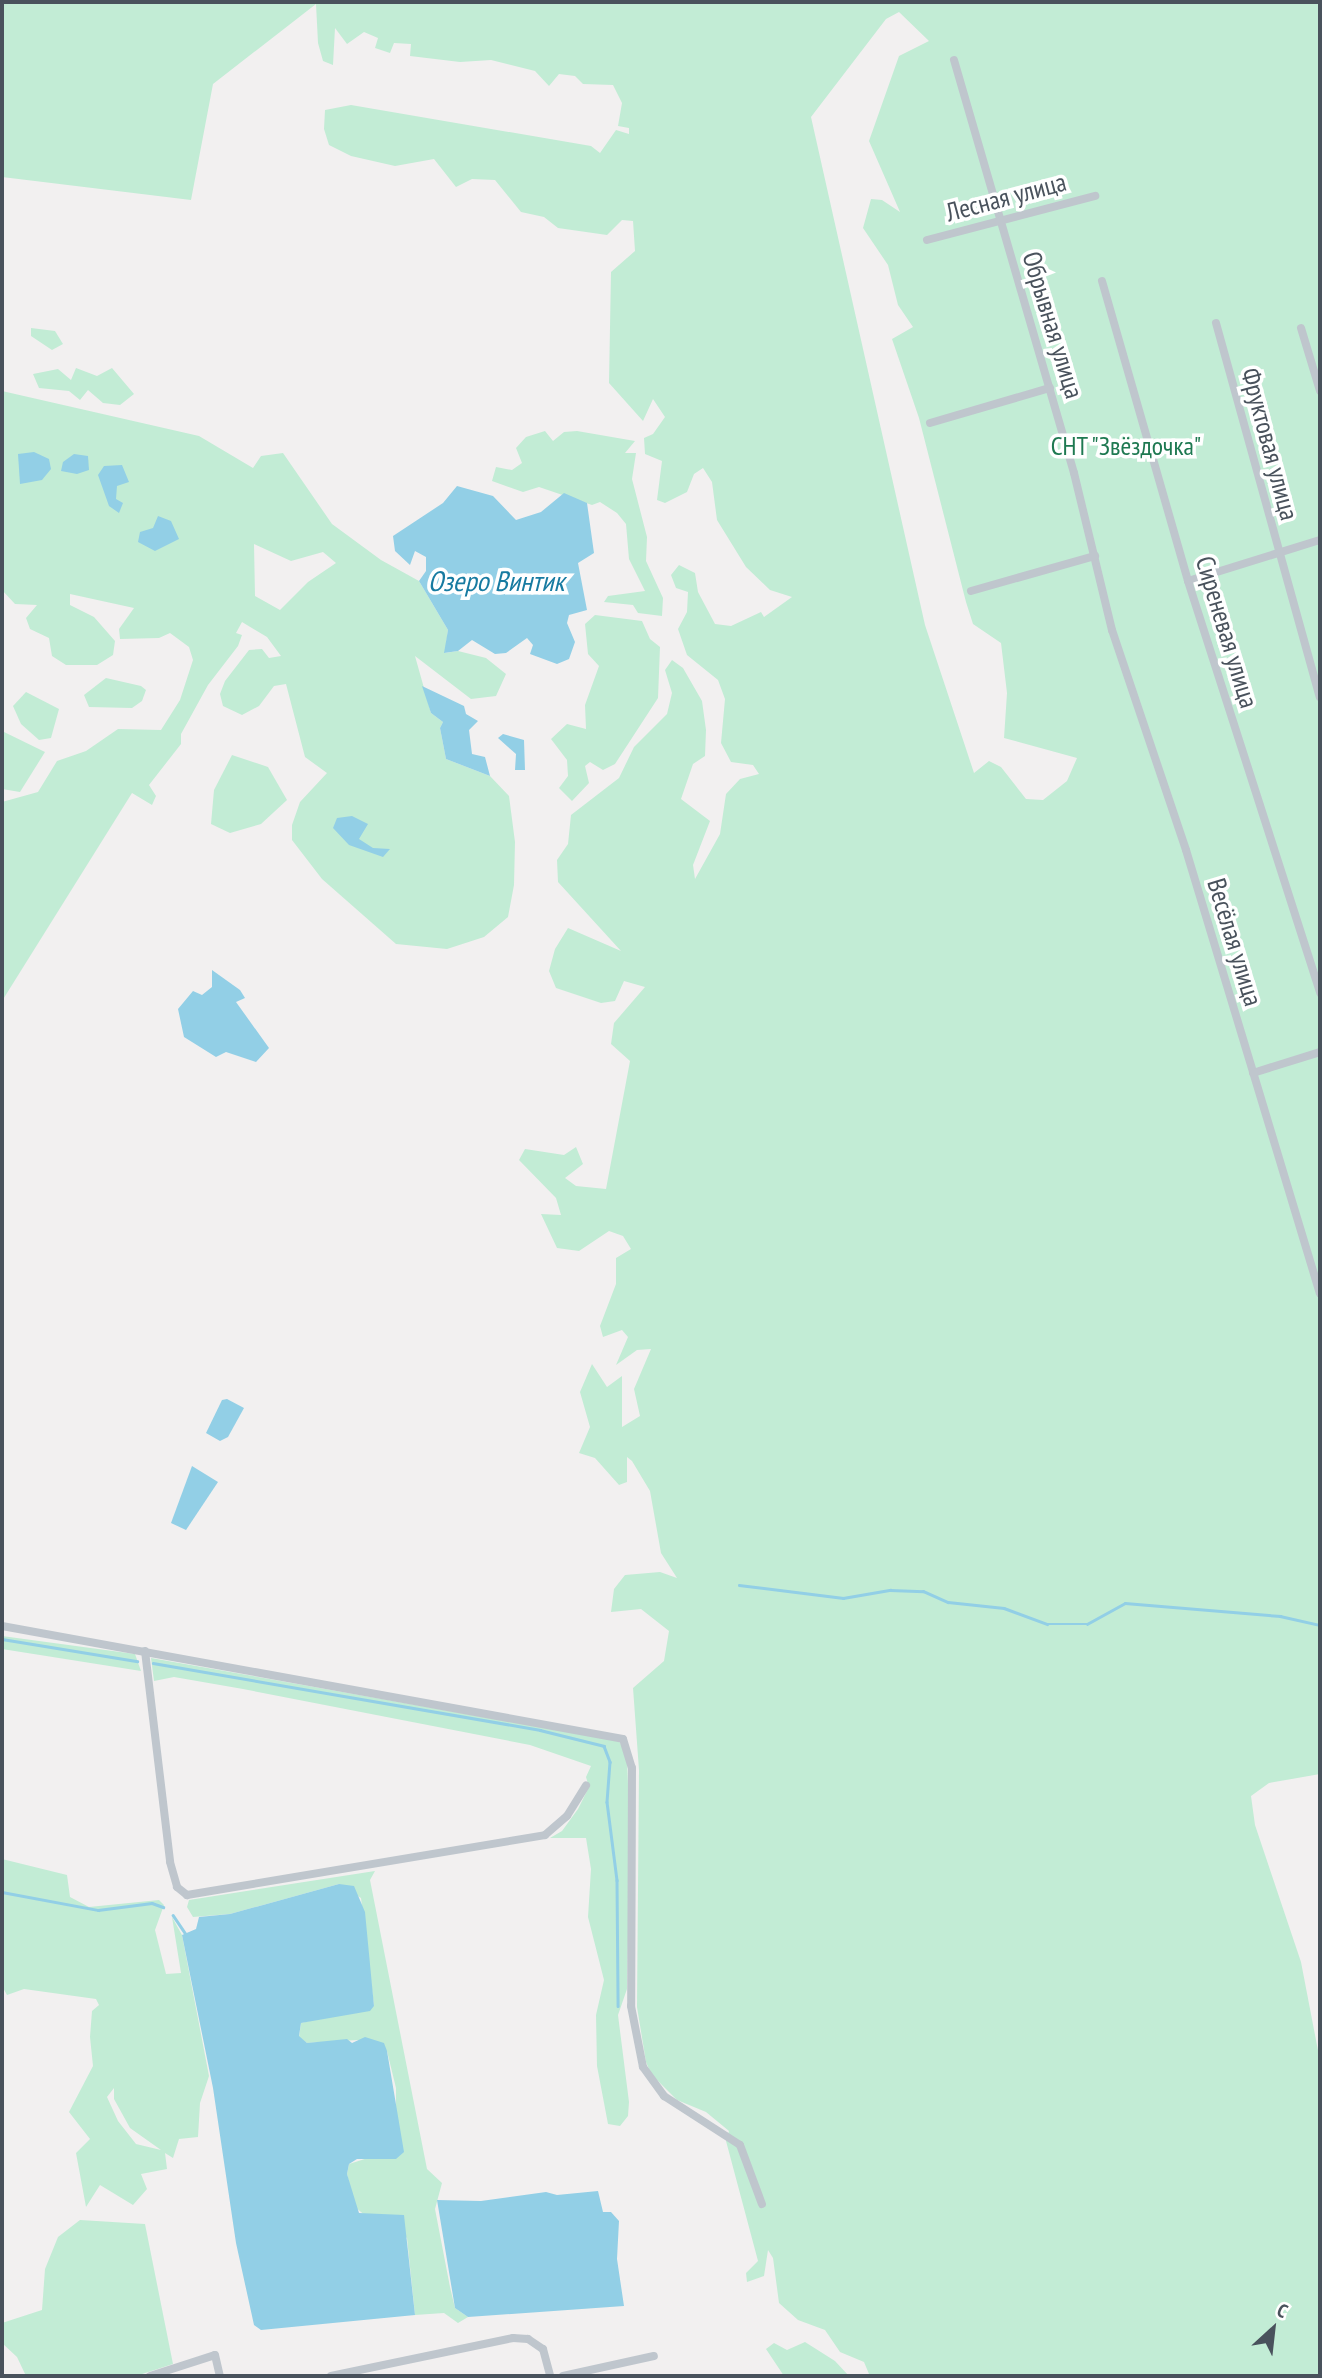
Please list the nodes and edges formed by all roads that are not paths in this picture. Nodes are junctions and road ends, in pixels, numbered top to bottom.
1 (954, 60) dead end
2 (1095, 196) dead end
3 (999, 219) junction
4 (927, 240) dead end
5 (1102, 281) dead end
6 (1216, 323) dead end
7 (1301, 328) dead end
8 (1050, 388) junction
9 (1320, 391) edge
10 (930, 424) dead end
11 (1320, 540) edge
12 (1279, 555) junction
13 (1095, 556) junction
14 (1188, 581) junction
15 (971, 591) dead end
16 (1109, 604) joint
17 (1320, 697) edge
18 (1320, 993) edge
19 (1320, 1052) edge
20 (1253, 1073) junction
21 (1320, 1293) edge
22 (2, 1626) edge
23 (145, 1651) junction
24 (586, 1785) dead end
25 (762, 2204) dead end
26 (654, 2356) dead end
27 (150, 2376) edge
28 (220, 2376) edge
29 (331, 2376) edge
30 (550, 2376) edge
31 (563, 2376) edge

1 - 3 street, Обрывная улица
2 - 3 street, Лесная улица
3 - 4 street, Лесная улица
3 - 8 street, Обрывная улица
5 - 14 street, Сиреневая улица
6 - 12 street, Фруктовая улица
7 - 9 street
8 - 10 street
8 - 13 street, Обрывная улица
11 - 12 street
12 - 14 street
12 - 17 street, Фруктовая улица
13 - 15 street
13 - 16 street, Обрывная улица
14 - 18 street, Сиреневая улица
16 - 20 street, Весёлая улица
19 - 20 street
20 - 21 street, Весёлая улица
22 - 23 street
23 - 24 street
23 - 25 street
26 - 31 street
27 - 28 street
29 - 30 street

